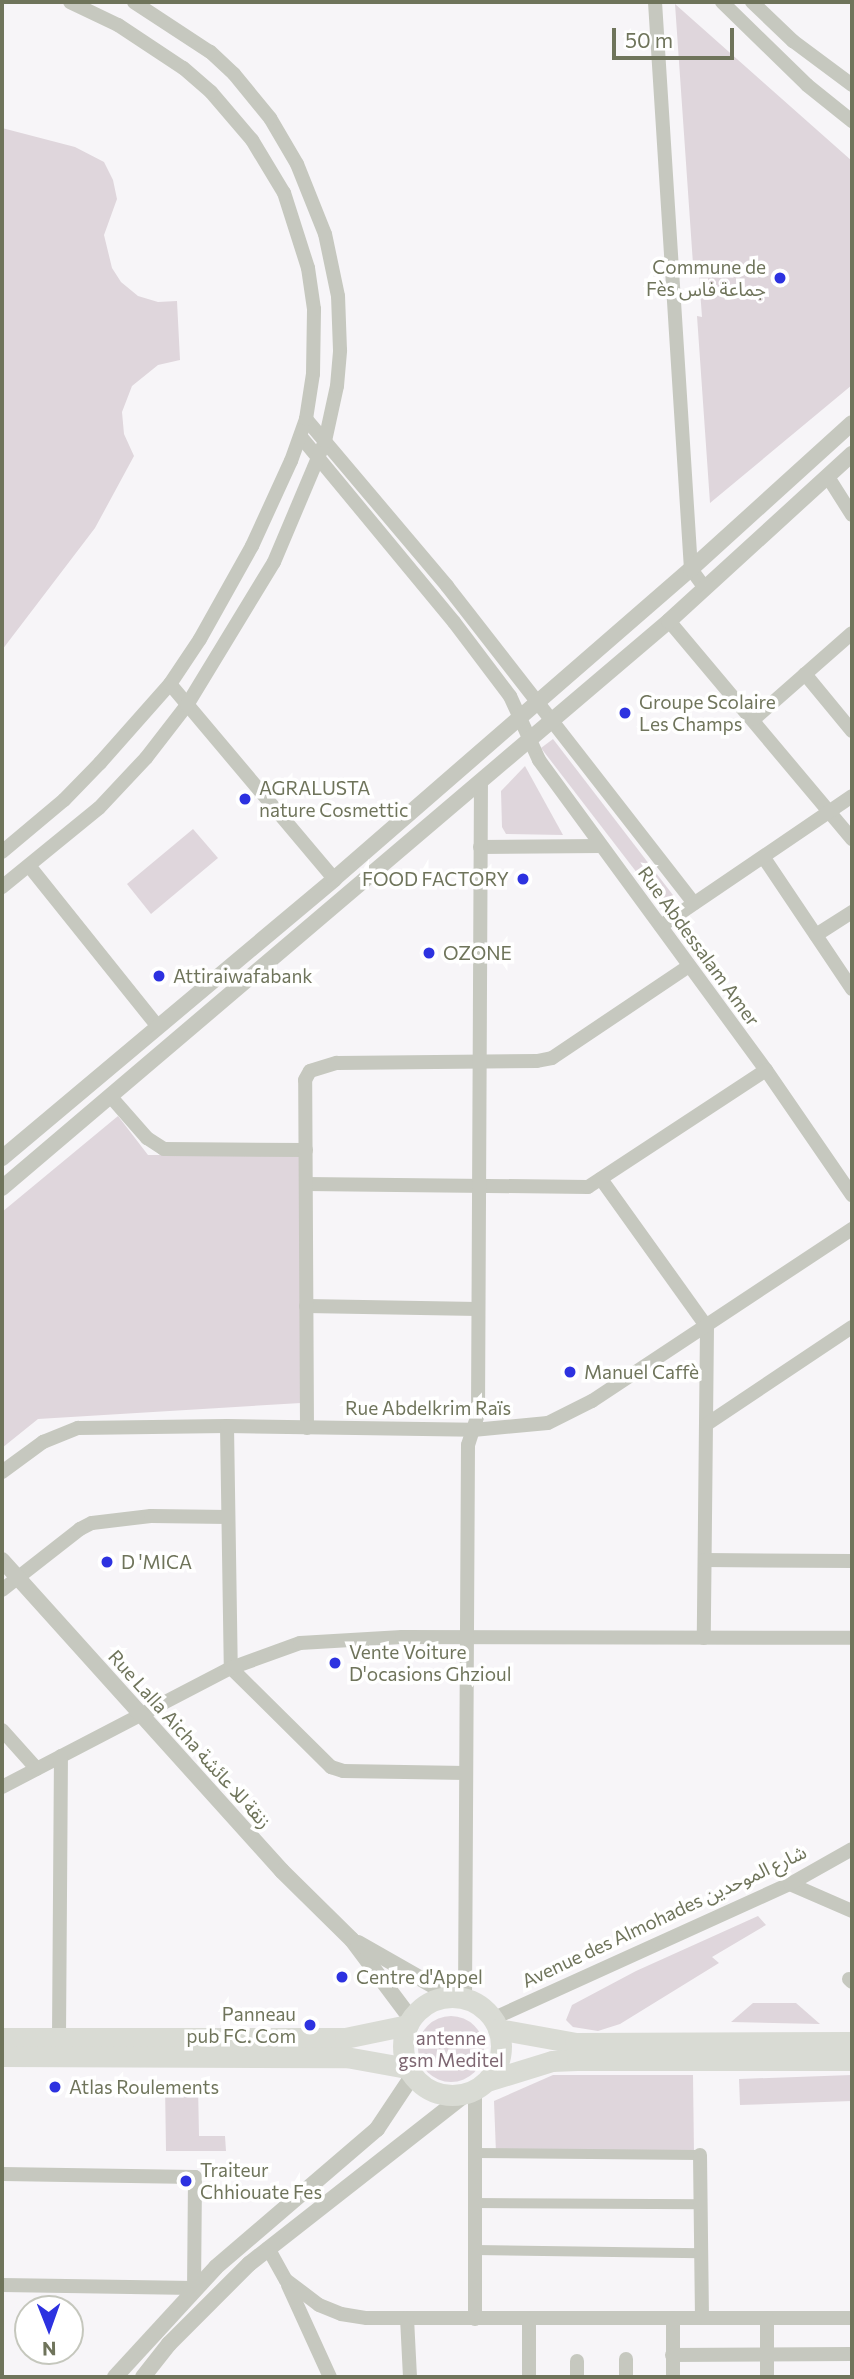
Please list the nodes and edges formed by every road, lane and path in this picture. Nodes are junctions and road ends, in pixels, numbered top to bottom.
1 (70, 2) edge
2 (134, 2) edge
3 (655, 2) edge
4 (722, 2) edge
5 (752, 2) edge
6 (852, 85) edge
7 (852, 121) edge
8 (306, 419) junction
9 (852, 424) edge
10 (301, 437) junction
11 (325, 441) junction
12 (852, 454) edge
13 (318, 458) junction
14 (828, 477) junction
15 (852, 515) edge
16 (691, 569) junction
17 (705, 588) junction
18 (669, 621) junction
19 (852, 633) edge
20 (805, 674) junction
21 (170, 684) junction
22 (537, 702) junction
23 (187, 705) junction
24 (520, 717) junction
25 (754, 719) junction
26 (551, 720) junction
27 (852, 731) edge
28 (529, 739) junction
29 (481, 782) junction
30 (852, 796) edge
31 (831, 812) junction
32 (852, 839) edge
33 (601, 846) junction
34 (480, 847) junction
35 (2, 852) edge
36 (764, 858) junction
37 (30, 867) junction
38 (334, 878) junction
39 (2, 887) edge
40 (694, 903) junction
41 (852, 912) edge
42 (661, 926) junction
43 (816, 935) junction
44 (689, 966) junction
45 (852, 989) edge
46 (158, 1027) junction
47 (479, 1062) junction
48 (766, 1070) junction
49 (111, 1097) junction
50 (306, 1150) junction
51 (2, 1158) edge
52 (601, 1179) junction
53 (306, 1184) junction
54 (479, 1185) junction
55 (2, 1188) edge
56 (852, 1195) edge
57 (852, 1229) edge
58 (306, 1306) junction
59 (478, 1309) junction
60 (707, 1327) junction
61 (850, 1333) edge
62 (707, 1424) junction
63 (227, 1426) junction
64 (307, 1428) junction
65 (473, 1430) junction
66 (2, 1472) edge
67 (228, 1517) junction
68 (2, 1560) edge
69 (705, 1560) junction
70 (852, 1561) edge
71 (18, 1577) junction
72 (2, 1590) edge
73 (468, 1637) junction
74 (704, 1638) junction
75 (852, 1638) edge
76 (231, 1668) junction
77 (138, 1714) junction
78 (2, 1730) edge
79 (61, 1756) junction
80 (37, 1769) junction
81 (466, 1773) junction
82 (2, 1787) edge
83 (852, 1849) edge
84 (790, 1884) junction
85 (852, 1911) edge
86 (352, 1940) junction
87 (459, 1998) junction
88 (409, 2022) junction
89 (495, 2024) junction
90 (2, 2038) edge
91 (60, 2038) junction
92 (852, 2042) edge
93 (2, 2056) edge
94 (852, 2060) edge
95 (410, 2072) junction
96 (476, 2088) junction
97 (475, 2153) junction
98 (700, 2155) joint
99 (2, 2174) edge
100 (475, 2203) junction
101 (701, 2204) junction
102 (268, 2248) junction
103 (475, 2250) junction
104 (701, 2253) junction
105 (286, 2280) junction
106 (2, 2286) edge
107 (194, 2288) junction
108 (407, 2318) junction
109 (673, 2318) junction
110 (702, 2318) junction
111 (767, 2318) junction
112 (852, 2318) edge
113 (475, 2319) junction
114 (529, 2319) junction
115 (673, 2354) junction
116 (852, 2354) edge
117 (767, 2355) junction
118 (626, 2359) dead end
119 (577, 2361) dead end
120 (115, 2377) edge
121 (143, 2377) edge
122 (330, 2377) edge
123 (410, 2377) edge
124 (529, 2377) edge
125 (577, 2377) edge
126 (626, 2377) edge
127 (673, 2377) edge
128 (767, 2377) edge

1 - 8 street
2 - 11 street
3 - 16 street
4 - 7 street
5 - 6 street
8 - 10 street
8 - 11 street
9 - 16 street
10 - 13 street, Rue Abdessalam Amer
10 - 21 street
11 - 13 street
11 - 22 street
12 - 14 street
13 - 23 street
13 - 24 street, Rue Abdessalam Amer
14 - 15 street
14 - 17 street
16 - 17 street
16 - 22 street
17 - 18 street
18 - 25 street
18 - 26 street
19 - 20 street
20 - 25 street
20 - 27 street
21 - 23 street
21 - 35 street
22 - 24 street
22 - 26 street
23 - 37 street
23 - 38 street
24 - 28 street, Rue Abdessalam Amer
24 - 38 street
25 - 31 street
26 - 28 street
26 - 40 street
28 - 29 street
28 - 33 street, Rue Abdessalam Amer
29 - 34 street
29 - 49 street
30 - 31 street
31 - 32 street
31 - 36 street
33 - 34 street
33 - 42 street, Rue Abdessalam Amer
34 - 47 street
36 - 40 street
36 - 43 street
37 - 39 street
37 - 46 street
38 - 46 street
40 - 42 street
41 - 43 street
42 - 44 street, Rue Abdessalam Amer
43 - 45 street
44 - 47 street
44 - 48 street, Rue Abdessalam Amer
46 - 51 street
47 - 50 street
47 - 54 street
48 - 52 street
48 - 56 street, Rue Abdessalam Amer
49 - 50 street
49 - 55 street
50 - 53 street
52 - 54 street
52 - 60 street
53 - 54 street
53 - 58 street
54 - 59 street
57 - 60 street, Rue Abdelkrim Raïs
58 - 59 street
58 - 64 street
59 - 65 street
60 - 62 street
60 - 65 street, Rue Abdelkrim Raïs
61 - 62 street
62 - 69 street
63 - 64 street, Rue Abdelkrim Raïs
63 - 66 street, Rue Abdelkrim Raïs
63 - 67 street
64 - 65 street, Rue Abdelkrim Raïs
65 - 73 street
67 - 71 street
67 - 76 street
68 - 71 street, Rue Lalla Aicha زنقة للا عائشة
69 - 70 street
69 - 74 street
71 - 72 street
71 - 77 street, Rue Lalla Aicha زنقة للا عائشة
73 - 74 street
73 - 76 street
73 - 81 street
74 - 75 street
76 - 77 street
76 - 81 street
77 - 79 street
77 - 86 street, Rue Lalla Aicha زنقة للا عائشة
78 - 80 street
79 - 80 street
79 - 91 street
80 - 82 street
81 - 87 street
83 - 84 street, Avenue des Almohades شارع الموحدين
84 - 85 street
84 - 89 street, Avenue des Almohades شارع الموحدين
86 - 87 street, Rue Lalla Aicha زنقة للا عائشة
86 - 88 street, Rue Lalla Aicha زنقة للا عائشة
87 - 88 main road
87 - 89 main road
88 - 91 main road
88 - 95 main road
89 - 92 main road
89 - 96 main road
90 - 91 main road
93 - 95 main road
94 - 96 main road
95 - 96 main road
95 - 107 street
96 - 97 street
96 - 102 street
97 - 98 street
97 - 100 street
98 - 101 street
99 - 107 street
100 - 101 street
100 - 103 street
101 - 104 street
102 - 105 street
102 - 121 street
103 - 104 street
103 - 113 street
104 - 110 street
105 - 108 street
105 - 122 street
106 - 107 street
107 - 120 street
108 - 113 street
108 - 123 street
109 - 110 street
109 - 114 street
109 - 115 street
110 - 111 street
111 - 112 street
111 - 117 street
113 - 114 street
114 - 124 street
115 - 117 street
115 - 127 street
116 - 117 street
117 - 128 street
118 - 126 street
119 - 125 street

